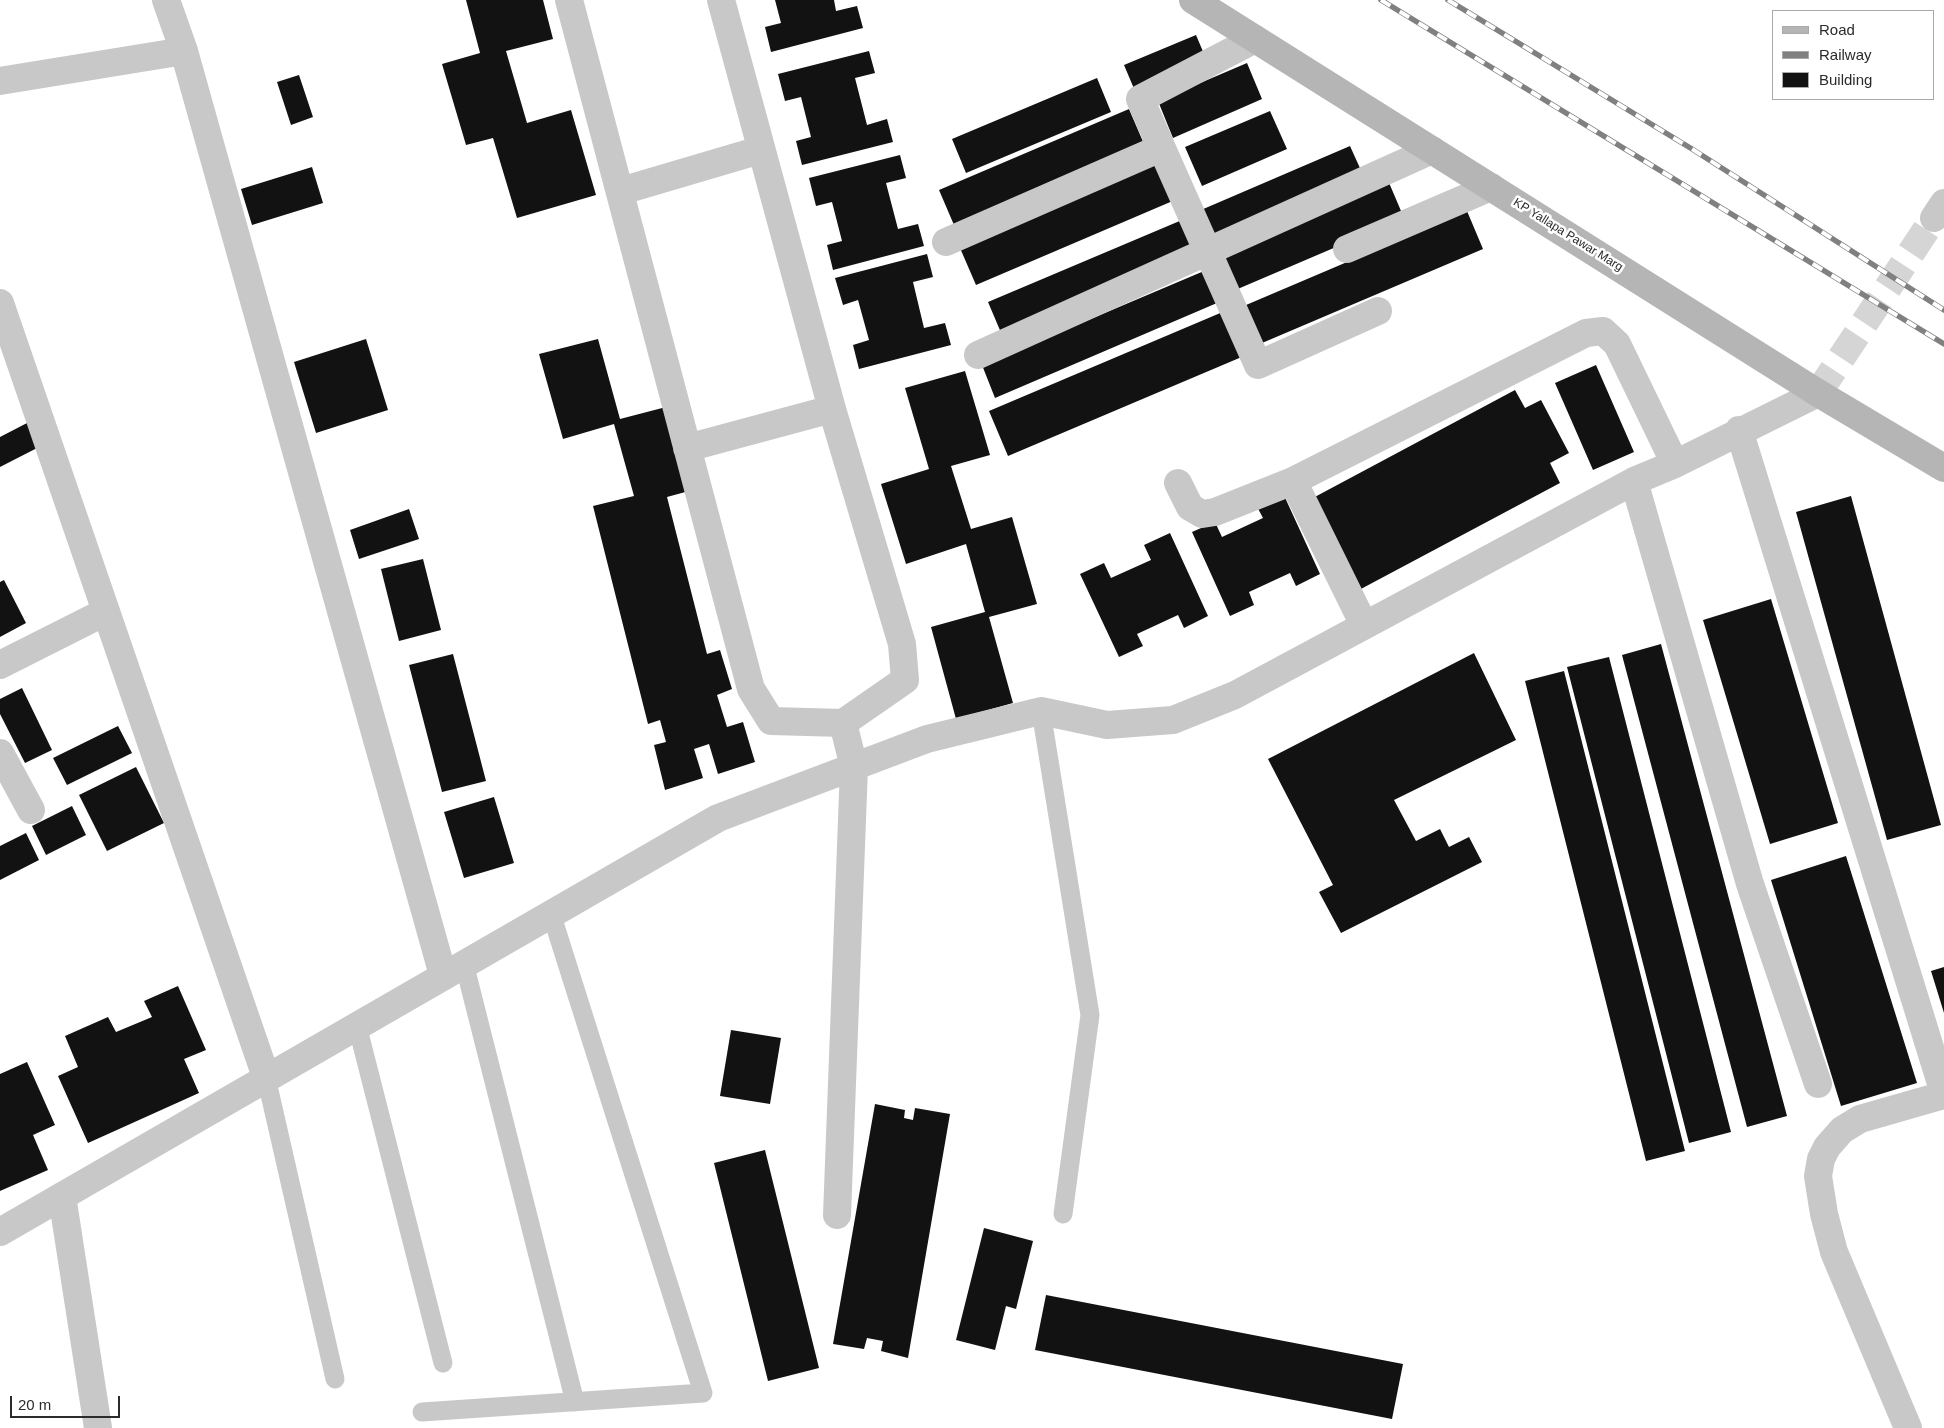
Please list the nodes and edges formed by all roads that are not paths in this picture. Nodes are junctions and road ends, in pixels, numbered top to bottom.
1 (166, 0) edge
2 (569, 0) edge
3 (721, 0) edge
4 (1193, 0) edge
5 (1255, 39) junction
6 (184, 51) junction
7 (0, 81) edge
8 (1161, 148) junction
9 (760, 150) junction
10 (1432, 150) junction
11 (1491, 187) junction
12 (621, 190) junction
13 (946, 242) dead end
14 (1348, 249) dead end
15 (1207, 252) junction
16 (0, 302) edge
17 (1378, 311) dead end
18 (978, 355) dead end
19 (8, 357) edge
20 (1818, 393) junction
21 (832, 409) junction
22 (1740, 430) junction
23 (687, 448) junction
24 (1675, 464) junction
25 (1944, 468) edge
26 (1293, 481) junction
27 (1634, 481) junction
28 (1178, 483) dead end
29 (106, 612) junction
30 (1364, 625) junction
31 (0, 665) edge
32 (1041, 711) junction
33 (843, 723) junction
34 (0, 753) edge
35 (854, 767) junction
36 (31, 810) dead end
37 (551, 913) junction
38 (454, 969) junction
39 (357, 1025) junction
40 (266, 1077) junction
41 (1818, 1084) dead end
42 (1944, 1094) edge
43 (62, 1196) junction
44 (1063, 1214) dead end
45 (836, 1215) dead end
46 (0, 1232) edge
47 (443, 1363) dead end
48 (335, 1379) dead end
49 (575, 1402) junction
50 (422, 1412) dead end
51 (98, 1428) edge
52 (1908, 1428) edge

1 - 6 street
2 - 12 street
3 - 9 street
4 - 5 street, KP Yallapa Pawar Marg
5 - 8 street
5 - 10 street, KP Yallapa Pawar Marg
6 - 7 street
6 - 38 street
8 - 13 street
8 - 15 street
9 - 12 street
9 - 21 street
10 - 11 street, KP Yallapa Pawar Marg
10 - 15 street
11 - 14 street
11 - 20 street, KP Yallapa Pawar Marg
12 - 23 street
15 - 17 street
15 - 18 street
16 - 19 street
19 - 29 street
20 - 22 street
20 - 25 street, KP Yallapa Pawar Marg
21 - 23 street
21 - 33 street
22 - 24 street
22 - 42 street
23 - 33 street
24 - 26 street
24 - 27 street
26 - 28 street
26 - 30 street
27 - 30 street
27 - 41 street
29 - 31 street
29 - 40 street
30 - 32 street
32 - 35 street
32 - 44 lane
33 - 35 street
34 - 36 street
35 - 37 street
35 - 45 street
37 - 38 street
37 - 49 lane
38 - 39 street
38 - 49 lane
39 - 40 street
39 - 47 lane
40 - 43 street
40 - 48 lane
42 - 52 street
43 - 46 street
43 - 51 street
49 - 50 lane

